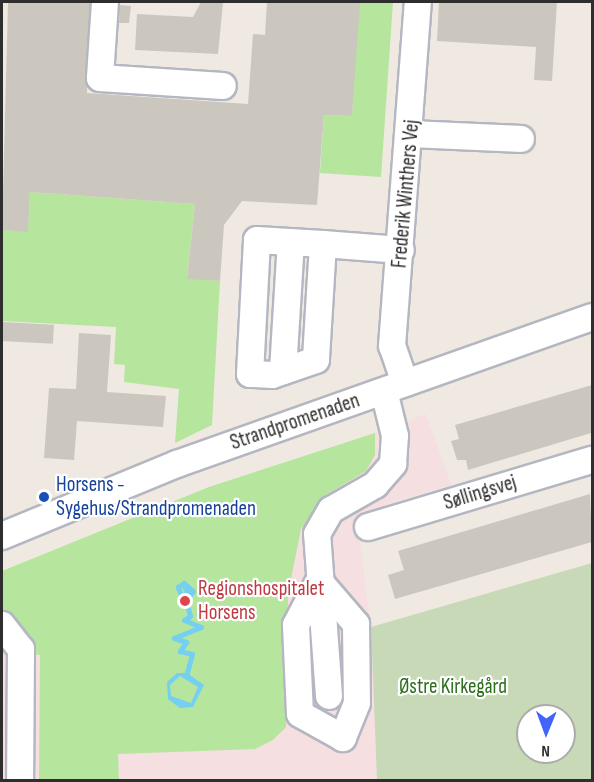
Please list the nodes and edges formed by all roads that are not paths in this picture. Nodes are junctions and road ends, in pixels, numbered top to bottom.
1 (105, 2) edge
2 (418, 2) edge
3 (223, 86) dead end
4 (412, 134) junction
5 (521, 139) dead end
6 (291, 242) junction
7 (323, 244) junction
8 (401, 250) junction
9 (592, 317) edge
10 (283, 371) junction
11 (395, 387) junction
12 (592, 460) edge
13 (368, 527) dead end
14 (2, 536) edge
15 (319, 581) junction
16 (2, 625) edge
17 (329, 696) dead end
18 (11, 720) edge
19 (20, 780) edge

1 - 3 street
2 - 4 street, Frederik Winthers Vej
4 - 5 street
4 - 8 street, Frederik Winthers Vej
6 - 7 street
6 - 10 street
6 - 10 street
7 - 8 street
7 - 10 street
8 - 11 street, Frederik Winthers Vej
9 - 11 street, Strandpromenaden
11 - 14 street, Strandpromenaden
11 - 15 street, Frederik Winthers Vej
12 - 13 street, Søllingsvej
15 - 15 street
15 - 17 street, Frederik Winthers Vej
16 - 18 street
18 - 19 street

